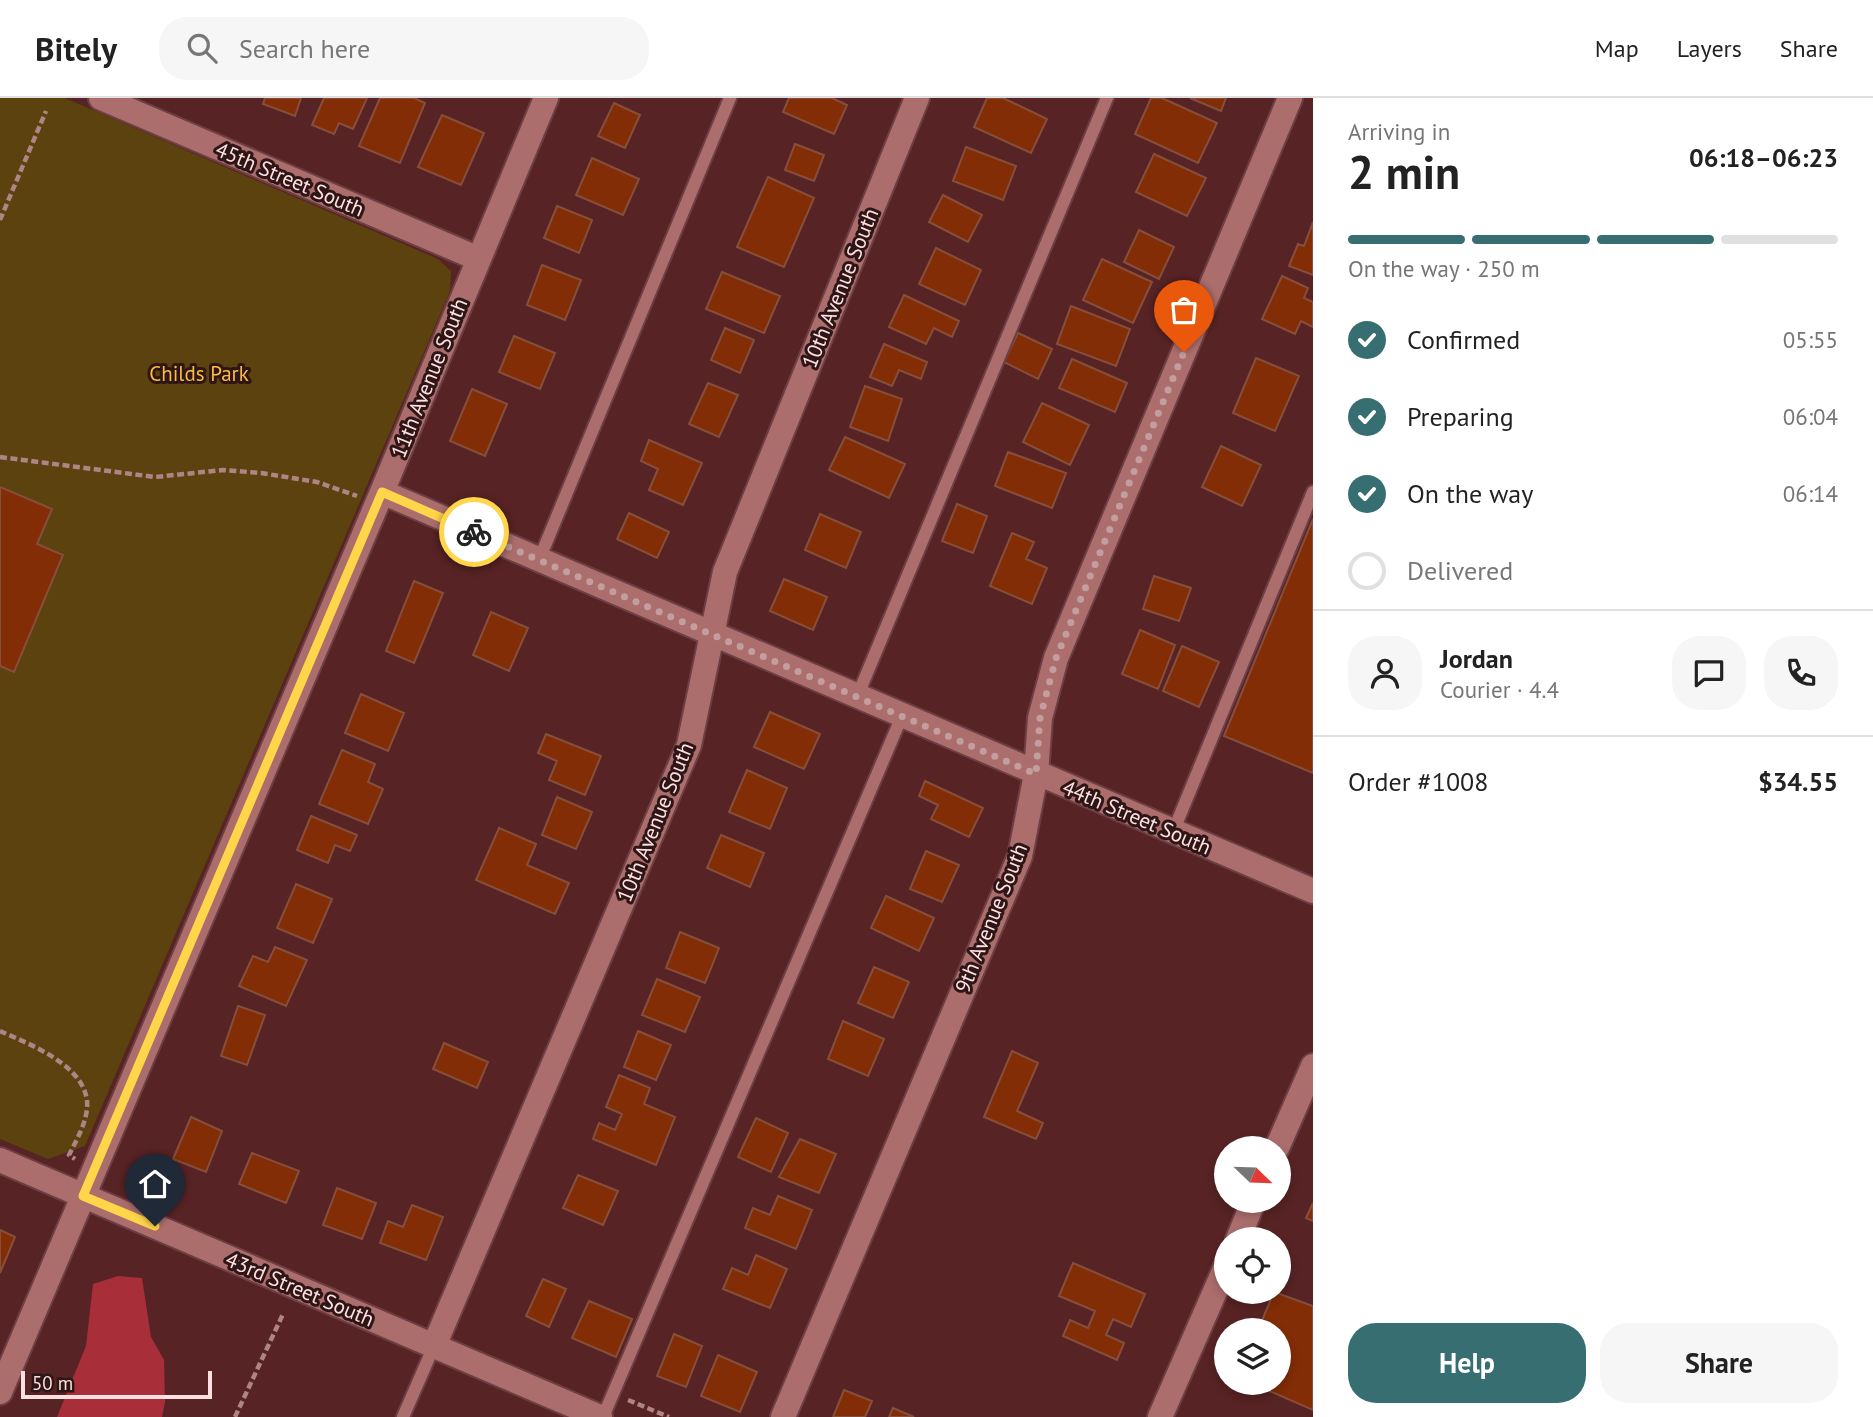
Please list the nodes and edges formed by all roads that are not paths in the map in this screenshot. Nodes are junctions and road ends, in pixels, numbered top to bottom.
1 (545, 98) edge
2 (730, 98) edge
3 (917, 98) edge
4 (1107, 98) edge
5 (1290, 98) edge
6 (112, 100) edge
7 (479, 258) junction
8 (1313, 492) edge
9 (380, 498) junction
10 (539, 560) junction
11 (712, 634) junction
12 (857, 697) junction
13 (902, 716) junction
14 (1036, 774) junction
15 (1173, 832) junction
16 (1313, 891) edge
17 (1313, 1066) edge
18 (1282, 1136) edge
19 (0, 1160) edge
20 (83, 1196) junction
21 (1214, 1294) edge
22 (434, 1346) junction
23 (3, 1376) edge
24 (403, 1417) edge
25 (602, 1417) edge
26 (783, 1417) edge
27 (1160, 1417) edge

1 - 7 street, 11th Avenue South
2 - 10 lane
3 - 11 street, 10th Avenue South
4 - 12 lane
5 - 14 street, 9th Avenue South
6 - 7 street, 45th Street South
7 - 9 street, 11th Avenue South
8 - 15 lane
9 - 10 street, 44th Street South
9 - 20 street, 11th Avenue South
10 - 11 street, 44th Street South
11 - 12 street, 44th Street South
11 - 22 street, 10th Avenue South
12 - 13 street, 44th Street South
13 - 14 street, 44th Street South
13 - 25 lane
14 - 15 street, 44th Street South
14 - 26 street, 9th Avenue South
15 - 16 street, 44th Street South
17 - 18 street
19 - 20 street, 43rd Street South
20 - 22 street, 43rd Street South
20 - 23 street, 11th Avenue South
21 - 27 street
22 - 24 lane, 10th Avenue South
22 - 25 street, 43rd Street South

